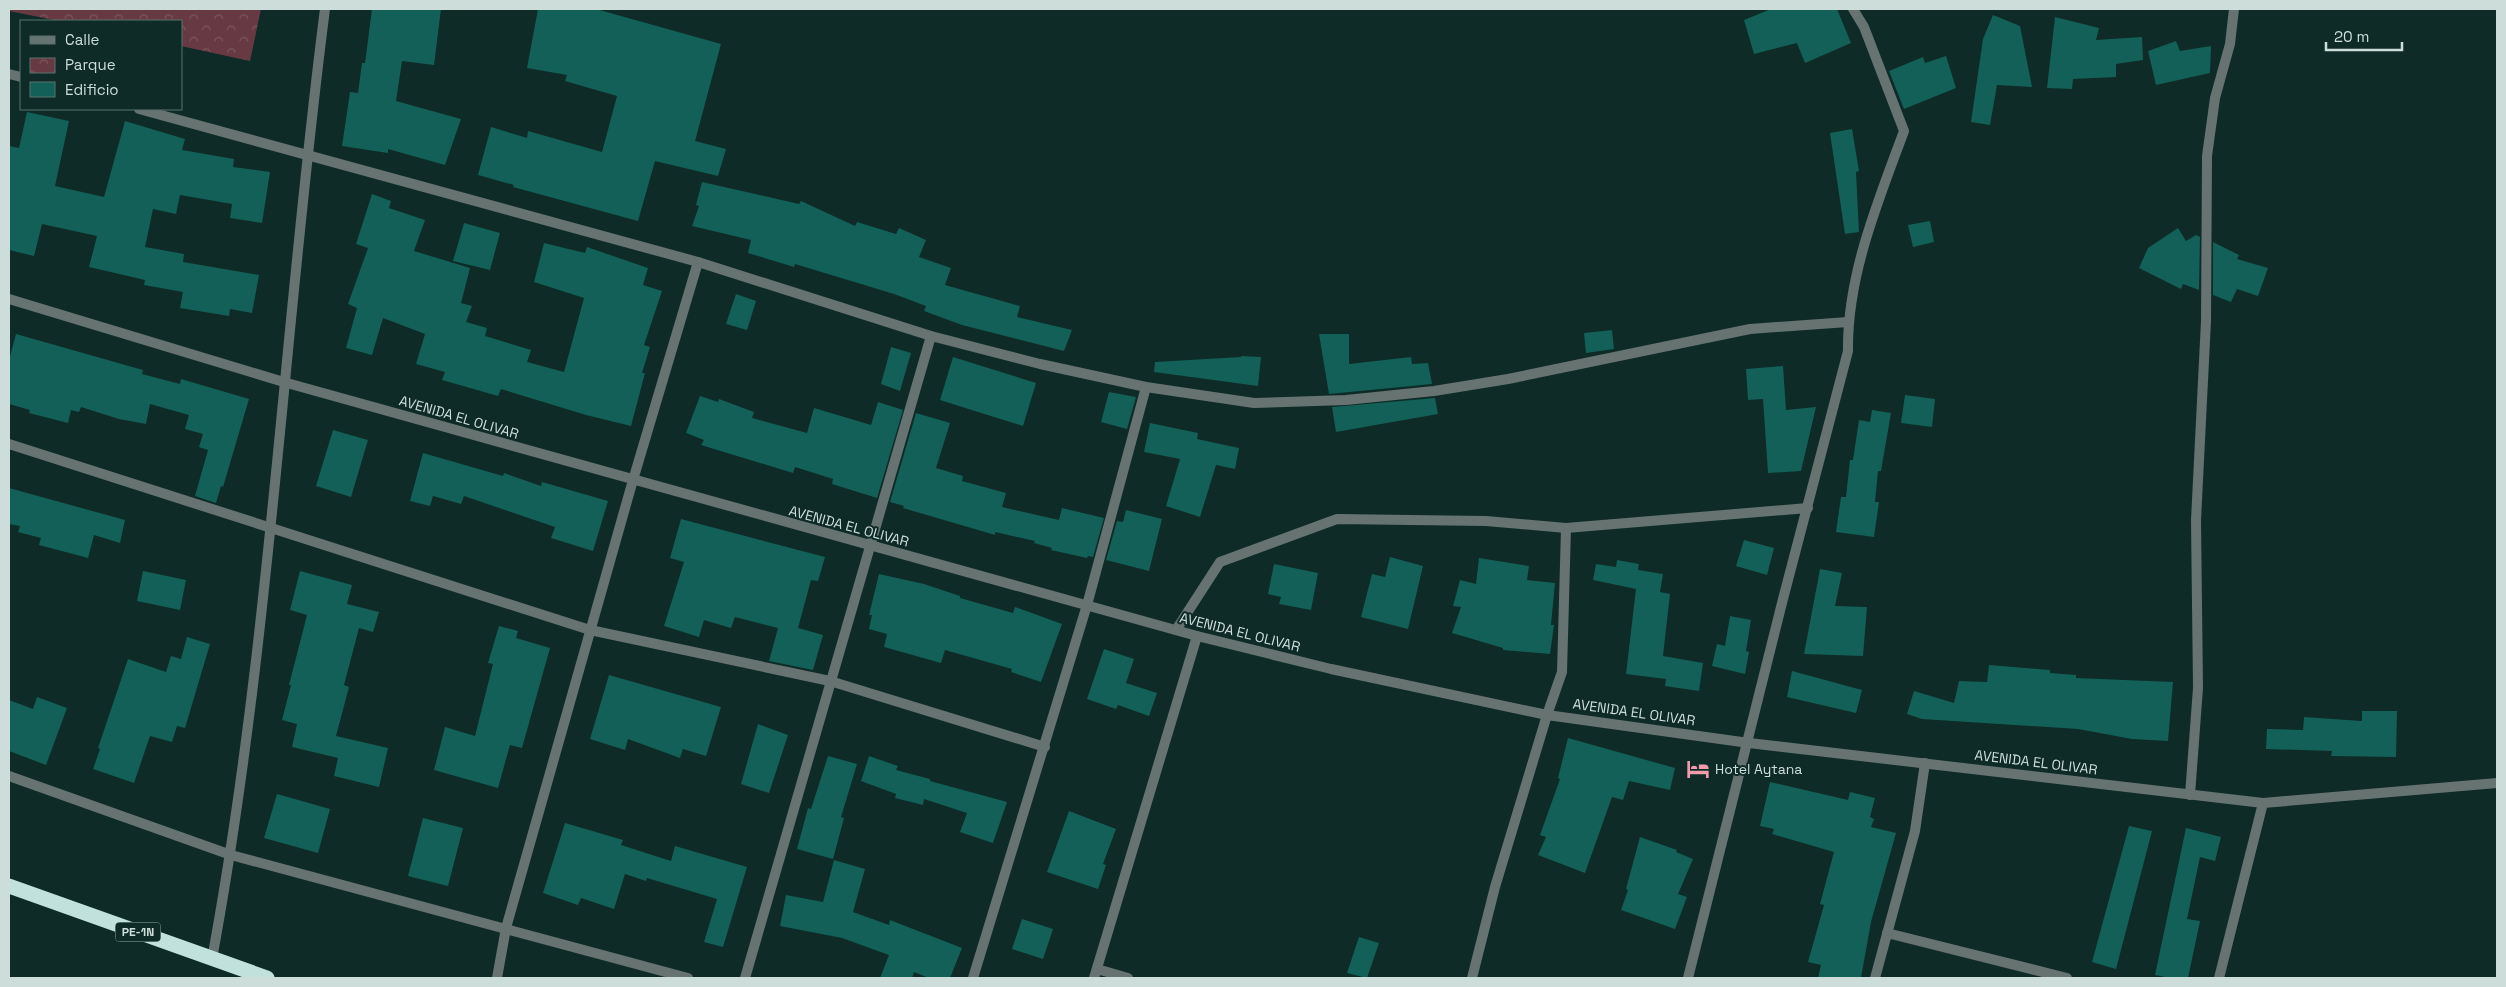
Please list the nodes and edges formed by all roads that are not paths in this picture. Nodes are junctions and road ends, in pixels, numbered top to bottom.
1 (325, 9) edge
2 (1853, 9) edge
3 (2234, 9) edge
4 (143, 110) edge
5 (307, 153) junction
6 (698, 262) junction
7 (9, 299) edge
8 (1848, 322) junction
9 (931, 336) junction
10 (287, 383) junction
11 (1146, 387) junction
12 (9, 444) edge
13 (633, 480) junction
14 (1808, 508) junction
15 (270, 528) junction
16 (1566, 528) junction
17 (871, 546) junction
18 (1087, 605) junction
19 (590, 630) junction
20 (1176, 630) junction
21 (1197, 636) junction
22 (830, 681) junction
23 (1547, 714) junction
24 (1749, 743) junction
25 (1045, 747) junction
26 (1925, 763) junction
27 (9, 776) edge
28 (2497, 783) edge
29 (2190, 795) junction
30 (2264, 804) junction
31 (231, 854) junction
32 (9, 886) edge
33 (506, 928) junction
34 (1887, 933) junction
35 (212, 959) junction
36 (1096, 973) edge
37 (249, 975) edge
38 (267, 978) edge
39 (498, 978) edge
40 (688, 978) edge
41 (745, 978) edge
42 (973, 978) edge
43 (1128, 978) edge
44 (1472, 978) edge
45 (1688, 978) edge
46 (1875, 978) edge
47 (2067, 978) edge
48 (2219, 978) edge

1 - 5 street
2 - 8 street
3 - 29 street
4 - 5 street
5 - 6 street
5 - 10 street
6 - 9 street
6 - 13 street
7 - 10 street, AVENIDA EL OLIVAR
8 - 11 street
8 - 14 street
9 - 11 street
9 - 17 street
10 - 13 street, AVENIDA EL OLIVAR
10 - 15 street
11 - 18 street
12 - 15 street
13 - 17 street, AVENIDA EL OLIVAR
13 - 19 street
14 - 16 street
14 - 24 street
15 - 19 street
15 - 31 street
16 - 20 street
16 - 23 street
17 - 18 street, AVENIDA EL OLIVAR
17 - 22 street
18 - 20 street, AVENIDA EL OLIVAR
18 - 25 street
19 - 22 street
19 - 33 street
20 - 21 street, AVENIDA EL OLIVAR
21 - 23 street, AVENIDA EL OLIVAR
21 - 36 street
22 - 25 street
22 - 41 street
23 - 24 street, AVENIDA EL OLIVAR
23 - 44 street
24 - 26 street, AVENIDA EL OLIVAR
24 - 45 street
25 - 42 street
26 - 29 street, AVENIDA EL OLIVAR
26 - 34 street
27 - 31 street
28 - 30 street, AVENIDA EL OLIVAR
29 - 30 street, AVENIDA EL OLIVAR
30 - 48 street
31 - 33 street
31 - 35 street
32 - 35 highway, PE-1N
33 - 39 street
33 - 40 street
34 - 46 street
34 - 47 street
35 - 37 highway, PE-1N
36 - 43 street
37 - 38 highway, PE-1N

